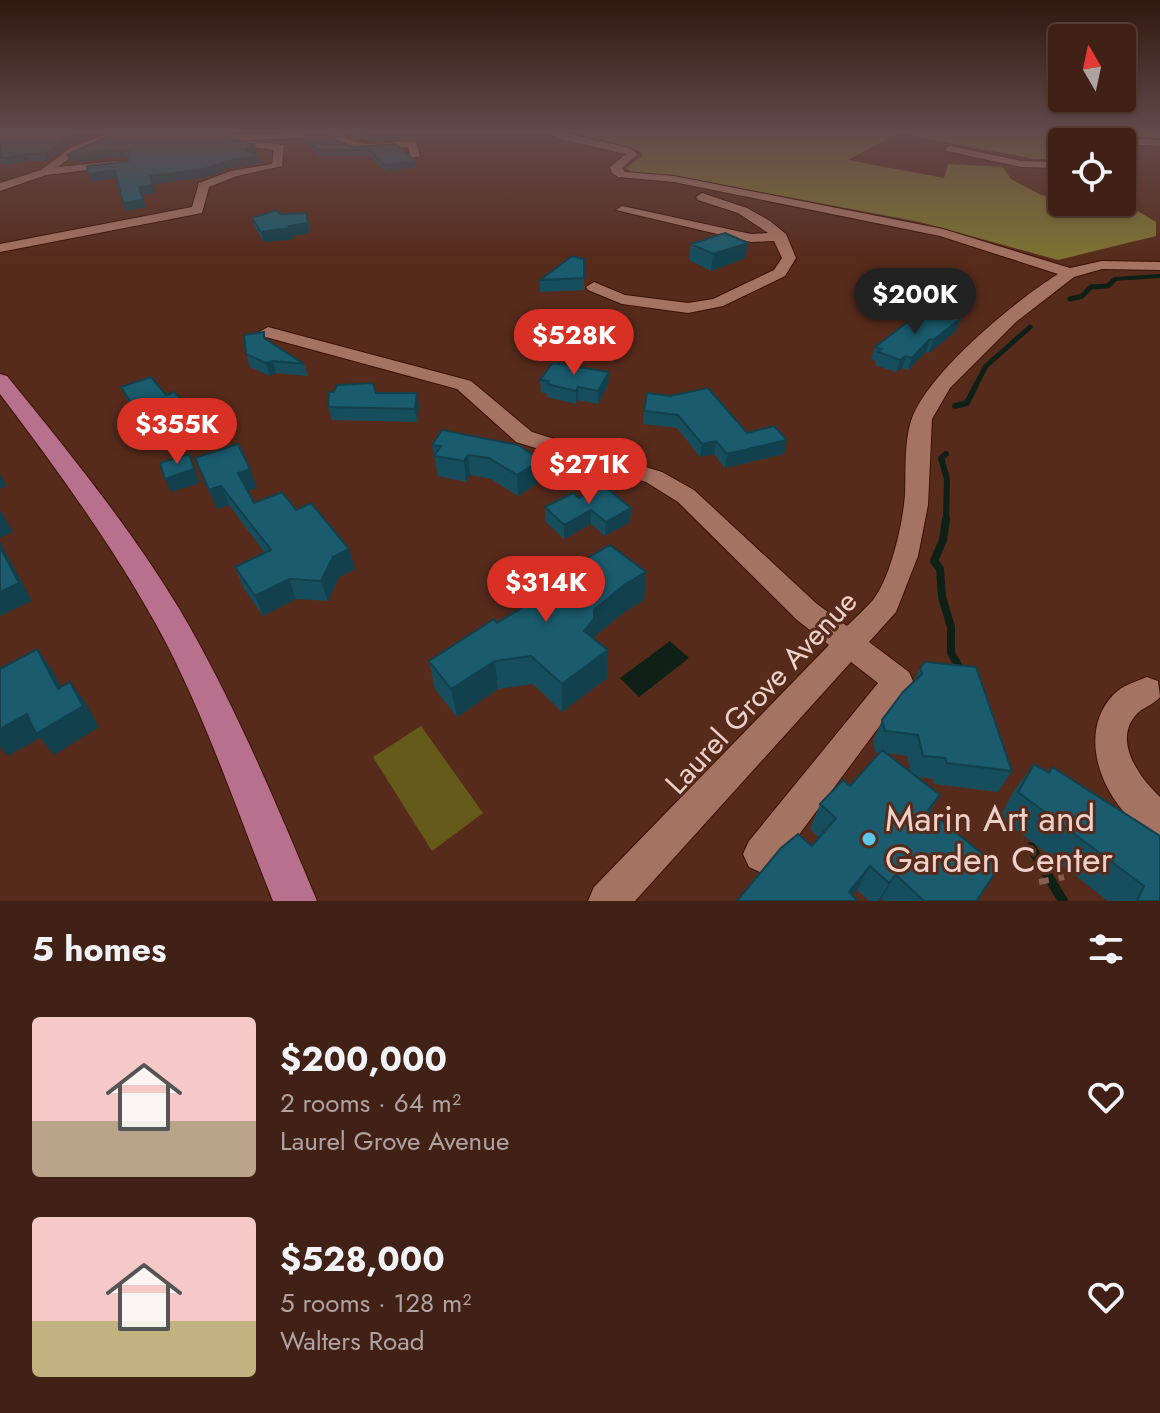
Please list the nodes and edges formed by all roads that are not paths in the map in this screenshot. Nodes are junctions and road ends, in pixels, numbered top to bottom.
1 (39, 174) edge
2 (232, 174) edge
3 (621, 174) edge
4 (674, 179) junction
5 (0, 187) edge
6 (622, 210) dead end
7 (781, 237) junction
8 (0, 248) edge
9 (1160, 266) edge
10 (1070, 273) junction
11 (594, 287) dead end
12 (268, 332) edge
13 (0, 380) edge
14 (849, 645) junction
15 (1147, 691) dead end
16 (1160, 821) edge
17 (762, 854) dead end
18 (295, 901) edge
19 (608, 901) edge

1 - 5 street
2 - 8 street
3 - 4 street
4 - 7 street
4 - 10 street
6 - 7 street
7 - 11 street
9 - 10 street, Laurel Grove Avenue
10 - 14 street, Laurel Grove Avenue
12 - 14 street
13 - 18 main road
14 - 17 street
14 - 19 street, Laurel Grove Avenue
15 - 16 street

